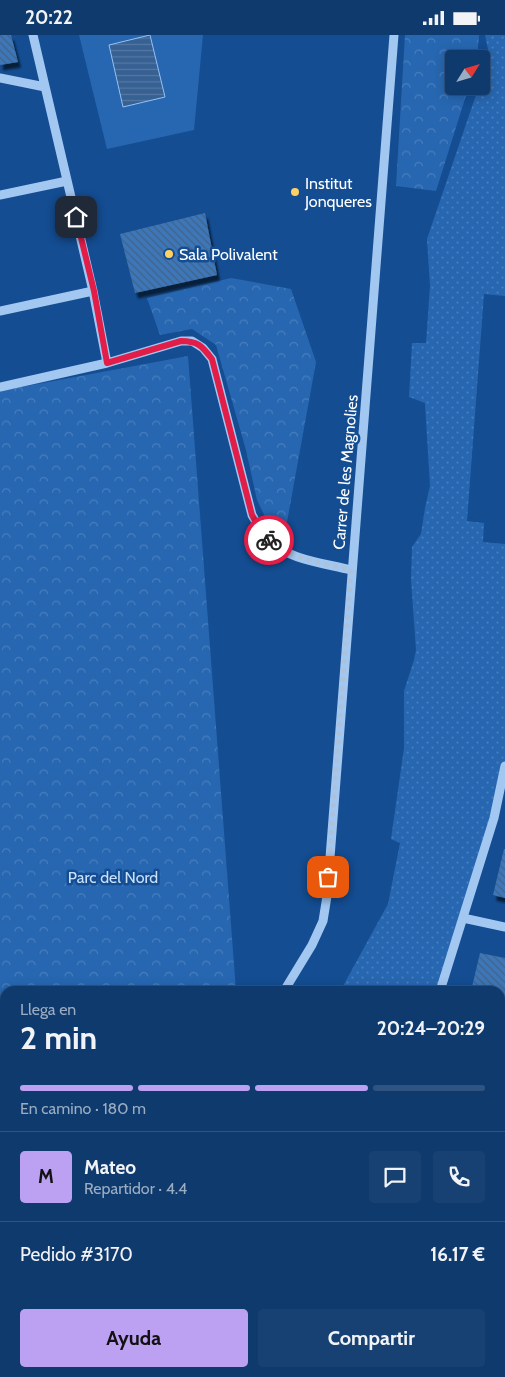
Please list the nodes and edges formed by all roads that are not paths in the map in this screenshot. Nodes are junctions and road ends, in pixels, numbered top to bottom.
1 (33, 35) edge
2 (394, 35) edge
3 (0, 78) edge
4 (45, 87) junction
5 (67, 181) junction
6 (0, 195) edge
7 (94, 291) junction
8 (0, 311) edge
9 (107, 363) junction
10 (0, 387) edge
11 (351, 570) junction
12 (505, 767) edge
13 (463, 918) junction
14 (505, 927) edge
15 (287, 986) edge
16 (442, 986) edge

1 - 4 street
2 - 11 street, Carrer de les Magnolies
3 - 4 street
4 - 5 street
5 - 6 street
5 - 7 street
7 - 8 street
7 - 9 street
9 - 10 street
9 - 11 street
11 - 15 street, Carrer de les Magnolies
12 - 13 street
13 - 14 street
13 - 16 street

